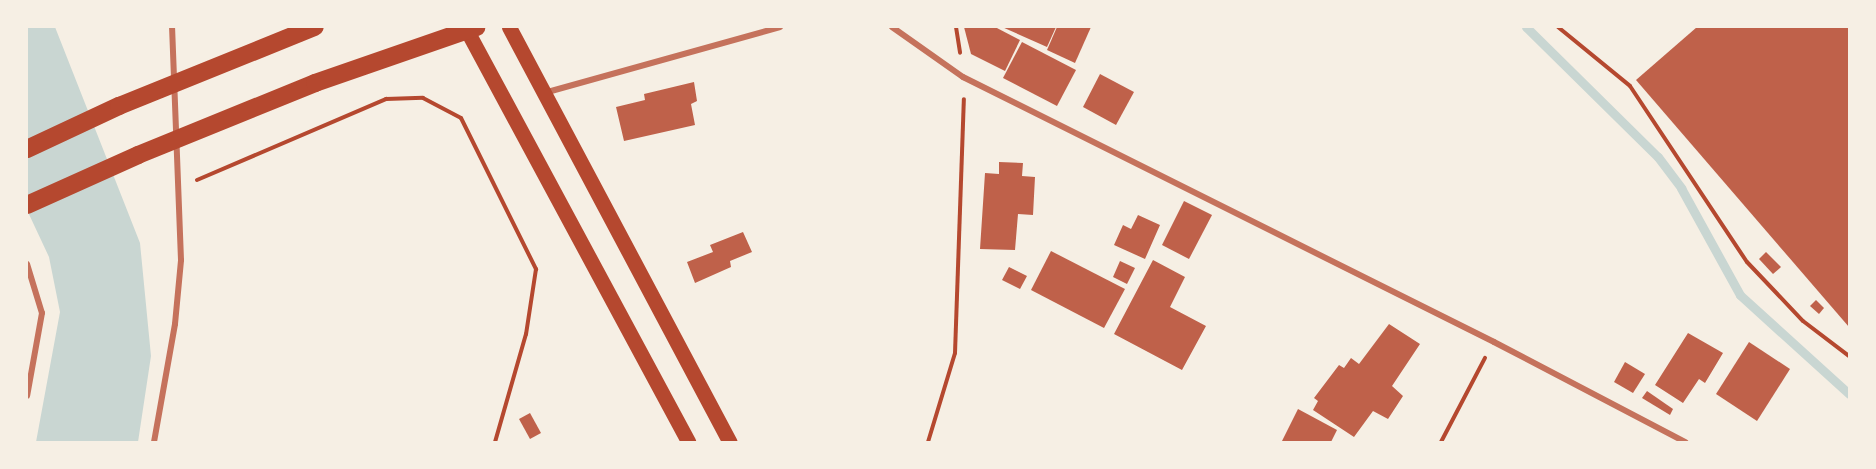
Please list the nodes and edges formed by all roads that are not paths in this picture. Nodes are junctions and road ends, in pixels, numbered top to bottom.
1 (172, 27) edge
2 (315, 27) edge
3 (465, 27) edge
4 (477, 27) edge
5 (509, 27) edge
6 (780, 27) edge
7 (892, 27) edge
8 (542, 93) junction
9 (27, 149) edge
10 (27, 205) edge
11 (27, 264) edge
12 (27, 396) edge
13 (154, 442) edge
14 (688, 442) edge
15 (730, 442) edge
16 (1685, 442) edge

1 - 13 street
2 - 9 highway
3 - 14 main road
4 - 10 highway
5 - 8 main road
6 - 8 street
7 - 16 street
8 - 15 main road
11 - 12 street

